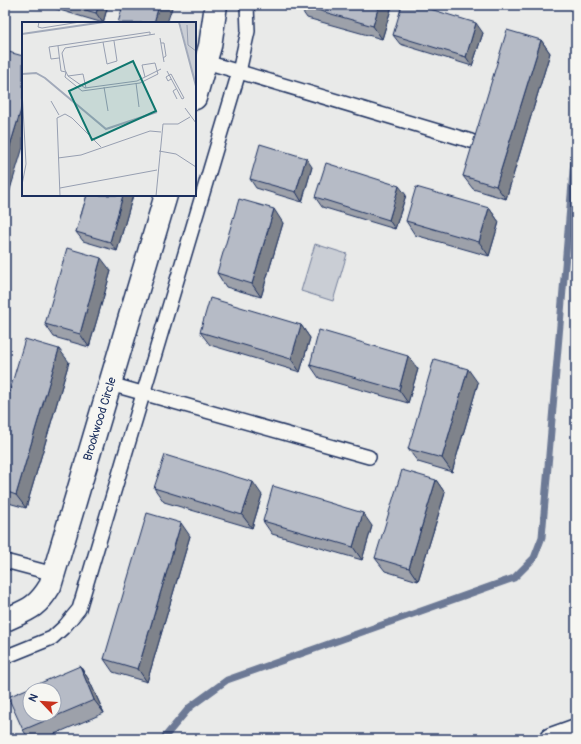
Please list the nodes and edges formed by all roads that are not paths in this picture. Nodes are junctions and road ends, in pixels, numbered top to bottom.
1 (216, 5) edge
2 (247, 5) edge
3 (206, 62) junction
4 (240, 72) junction
5 (196, 95) edge
6 (471, 141) dead end
7 (166, 196) edge
8 (110, 384) junction
9 (144, 394) junction
10 (369, 457) dead end
11 (5, 561) edge
12 (54, 574) junction
13 (5, 620) edge
14 (5, 657) edge
15 (576, 730) edge
16 (551, 739) edge

1 - 3 street
2 - 4 lane
3 - 4 lane
3 - 5 street
4 - 6 lane
4 - 9 lane
7 - 8 street, Brookwood Circle
8 - 9 lane
8 - 12 street, Brookwood Circle
9 - 10 lane
9 - 14 lane
11 - 12 lane
12 - 13 street, Brookwood Circle
15 - 16 street

